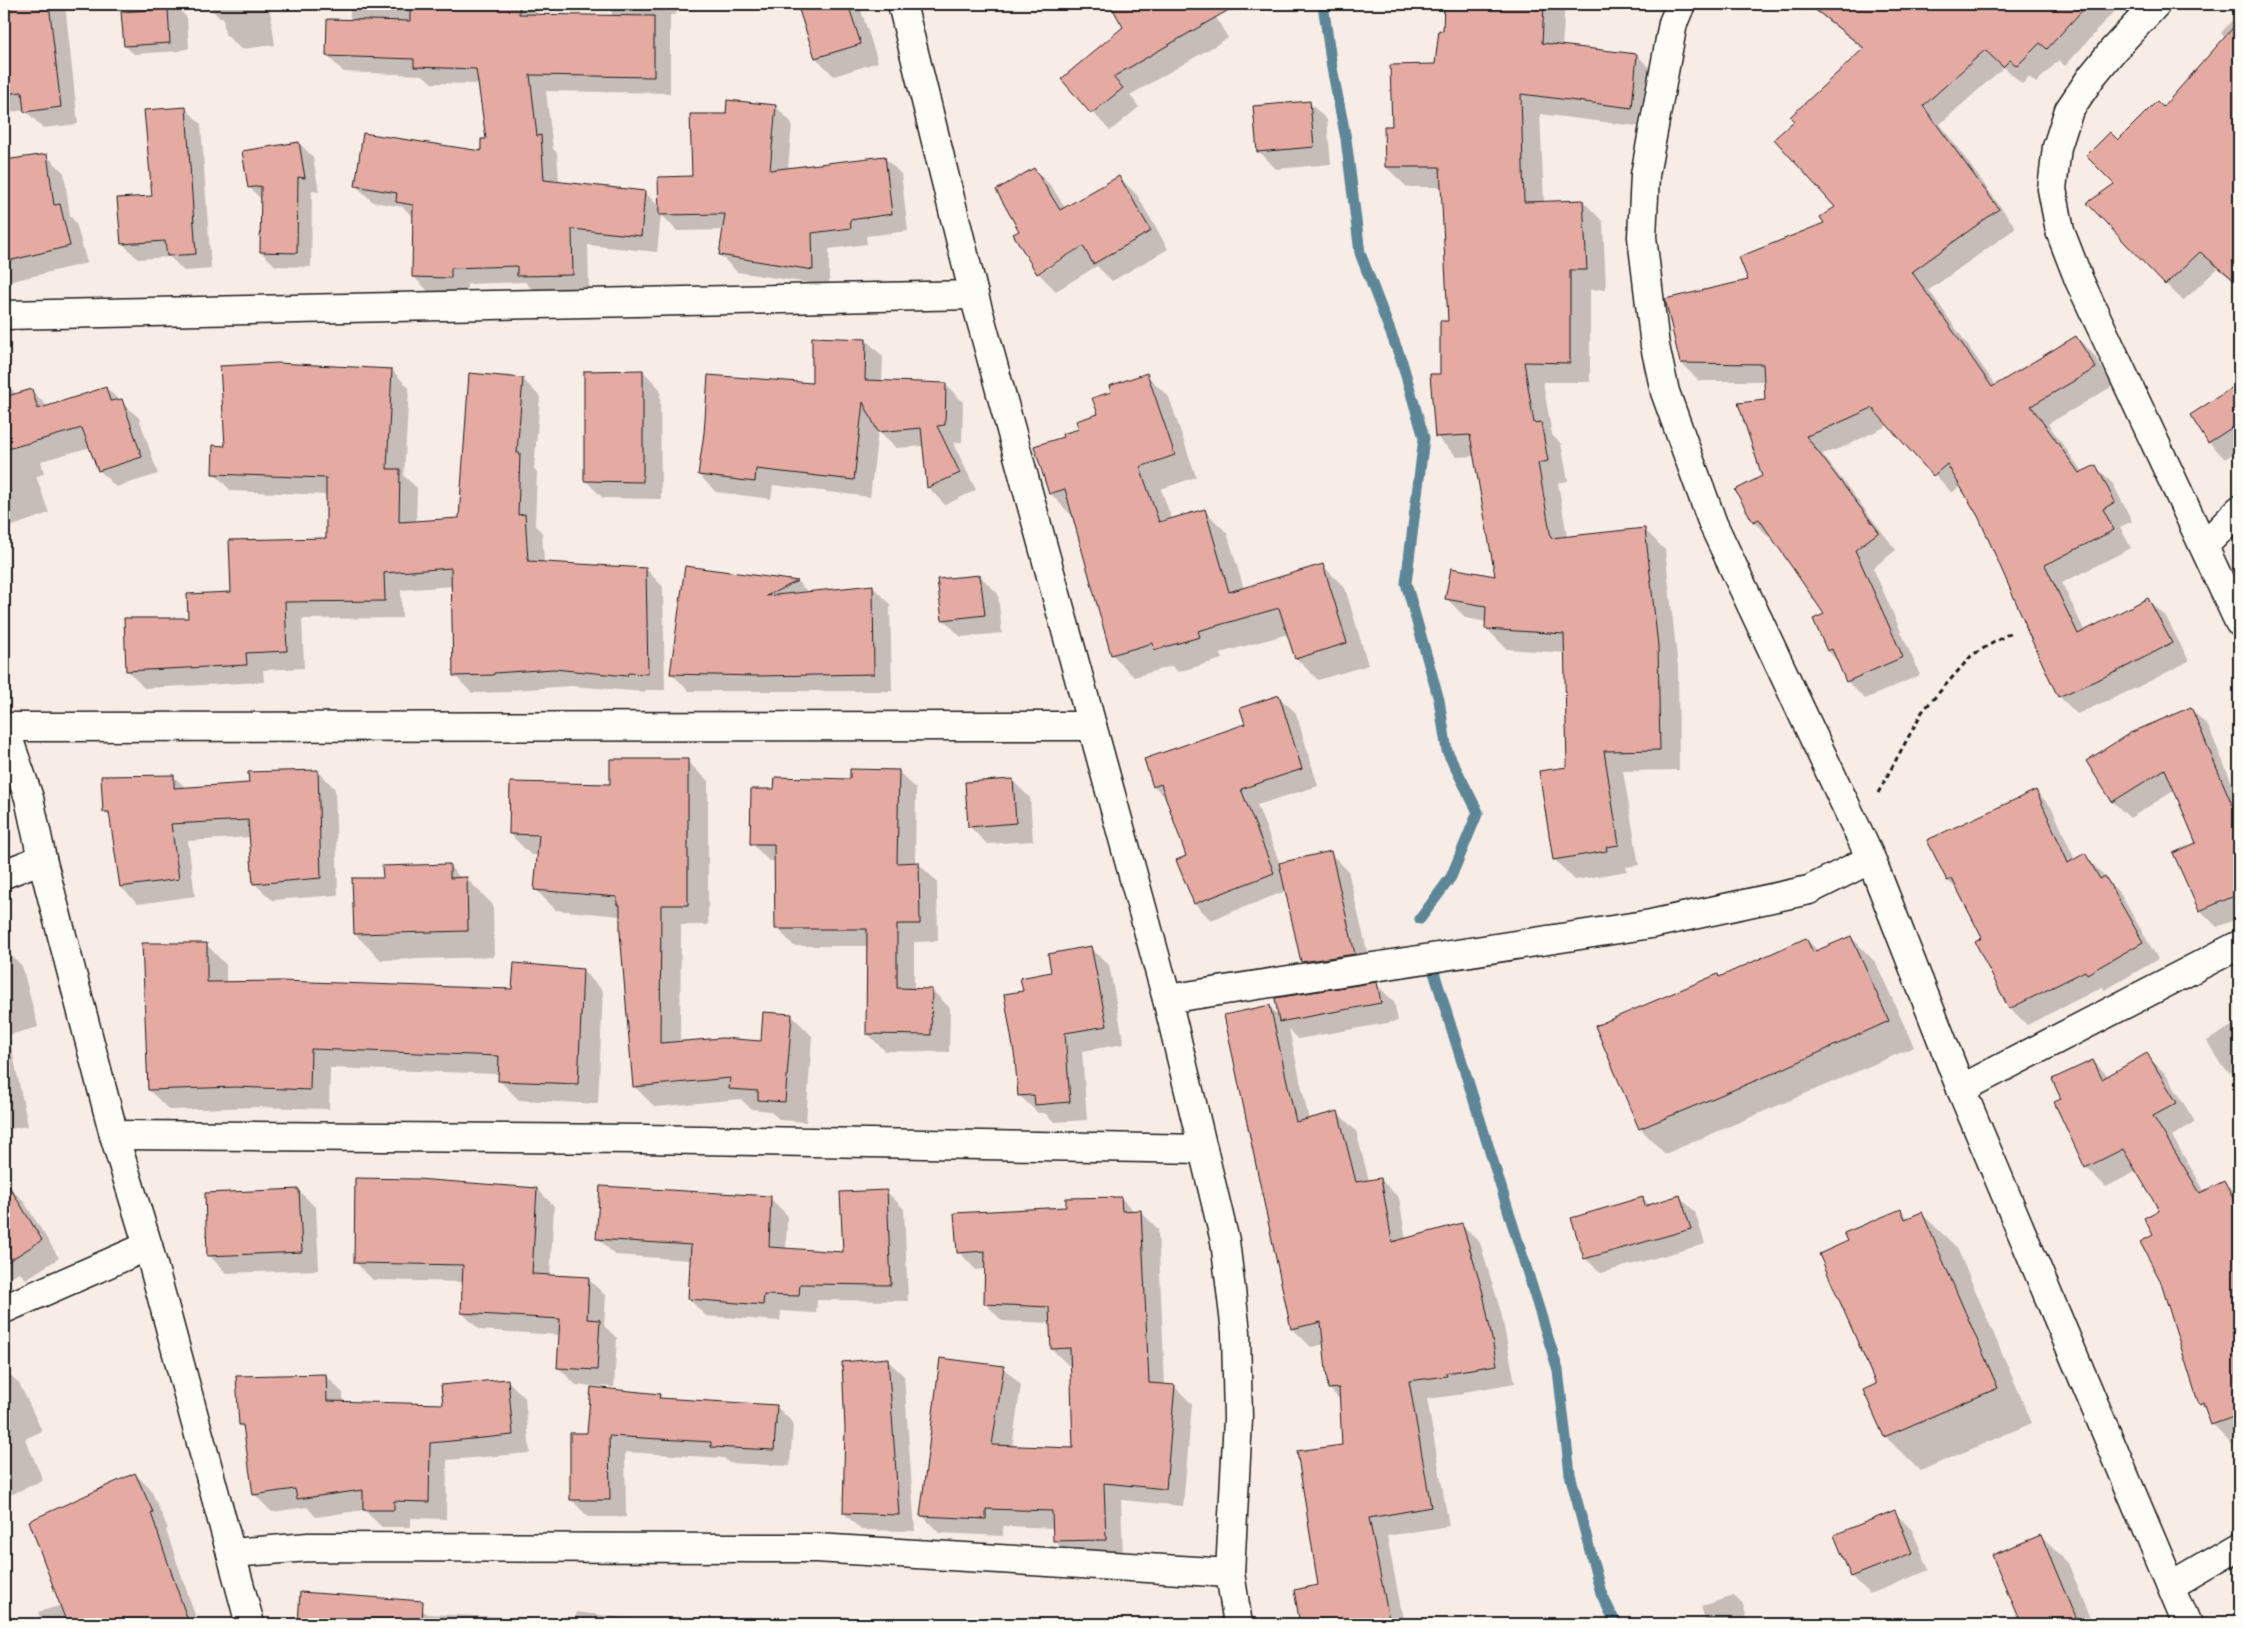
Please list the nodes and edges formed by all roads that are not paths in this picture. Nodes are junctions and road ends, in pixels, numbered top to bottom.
1 (902, 4) edge
2 (1681, 4) edge
3 (2156, 4) edge
4 (974, 296) junction
5 (4, 315) edge
6 (2239, 510) edge
7 (2204, 546) junction
8 (2239, 622) edge
9 (4, 726) edge
10 (1092, 726) junction
11 (42, 859) junction
12 (1872, 859) junction
13 (4, 874) edge
14 (2239, 945) edge
15 (1167, 999) junction
16 (1961, 1089) junction
17 (114, 1135) junction
18 (1202, 1149) junction
19 (148, 1246) junction
20 (4, 1309) edge
21 (2239, 1546) edge
22 (231, 1554) junction
23 (1230, 1573) junction
24 (2171, 1586) junction
25 (250, 1624) edge
26 (1238, 1624) edge
27 (2187, 1624) edge

1 - 4 street
2 - 12 street
3 - 7 street
4 - 5 street
4 - 10 street
6 - 7 street
7 - 8 street
9 - 10 street
9 - 11 street
10 - 15 street
11 - 13 street
11 - 17 street
12 - 15 street
12 - 16 street
14 - 16 street
15 - 18 street
16 - 24 street
17 - 18 street
17 - 19 street
18 - 23 street
19 - 20 street
19 - 22 street
21 - 24 street
22 - 23 street
22 - 25 street
23 - 26 street
24 - 27 street

